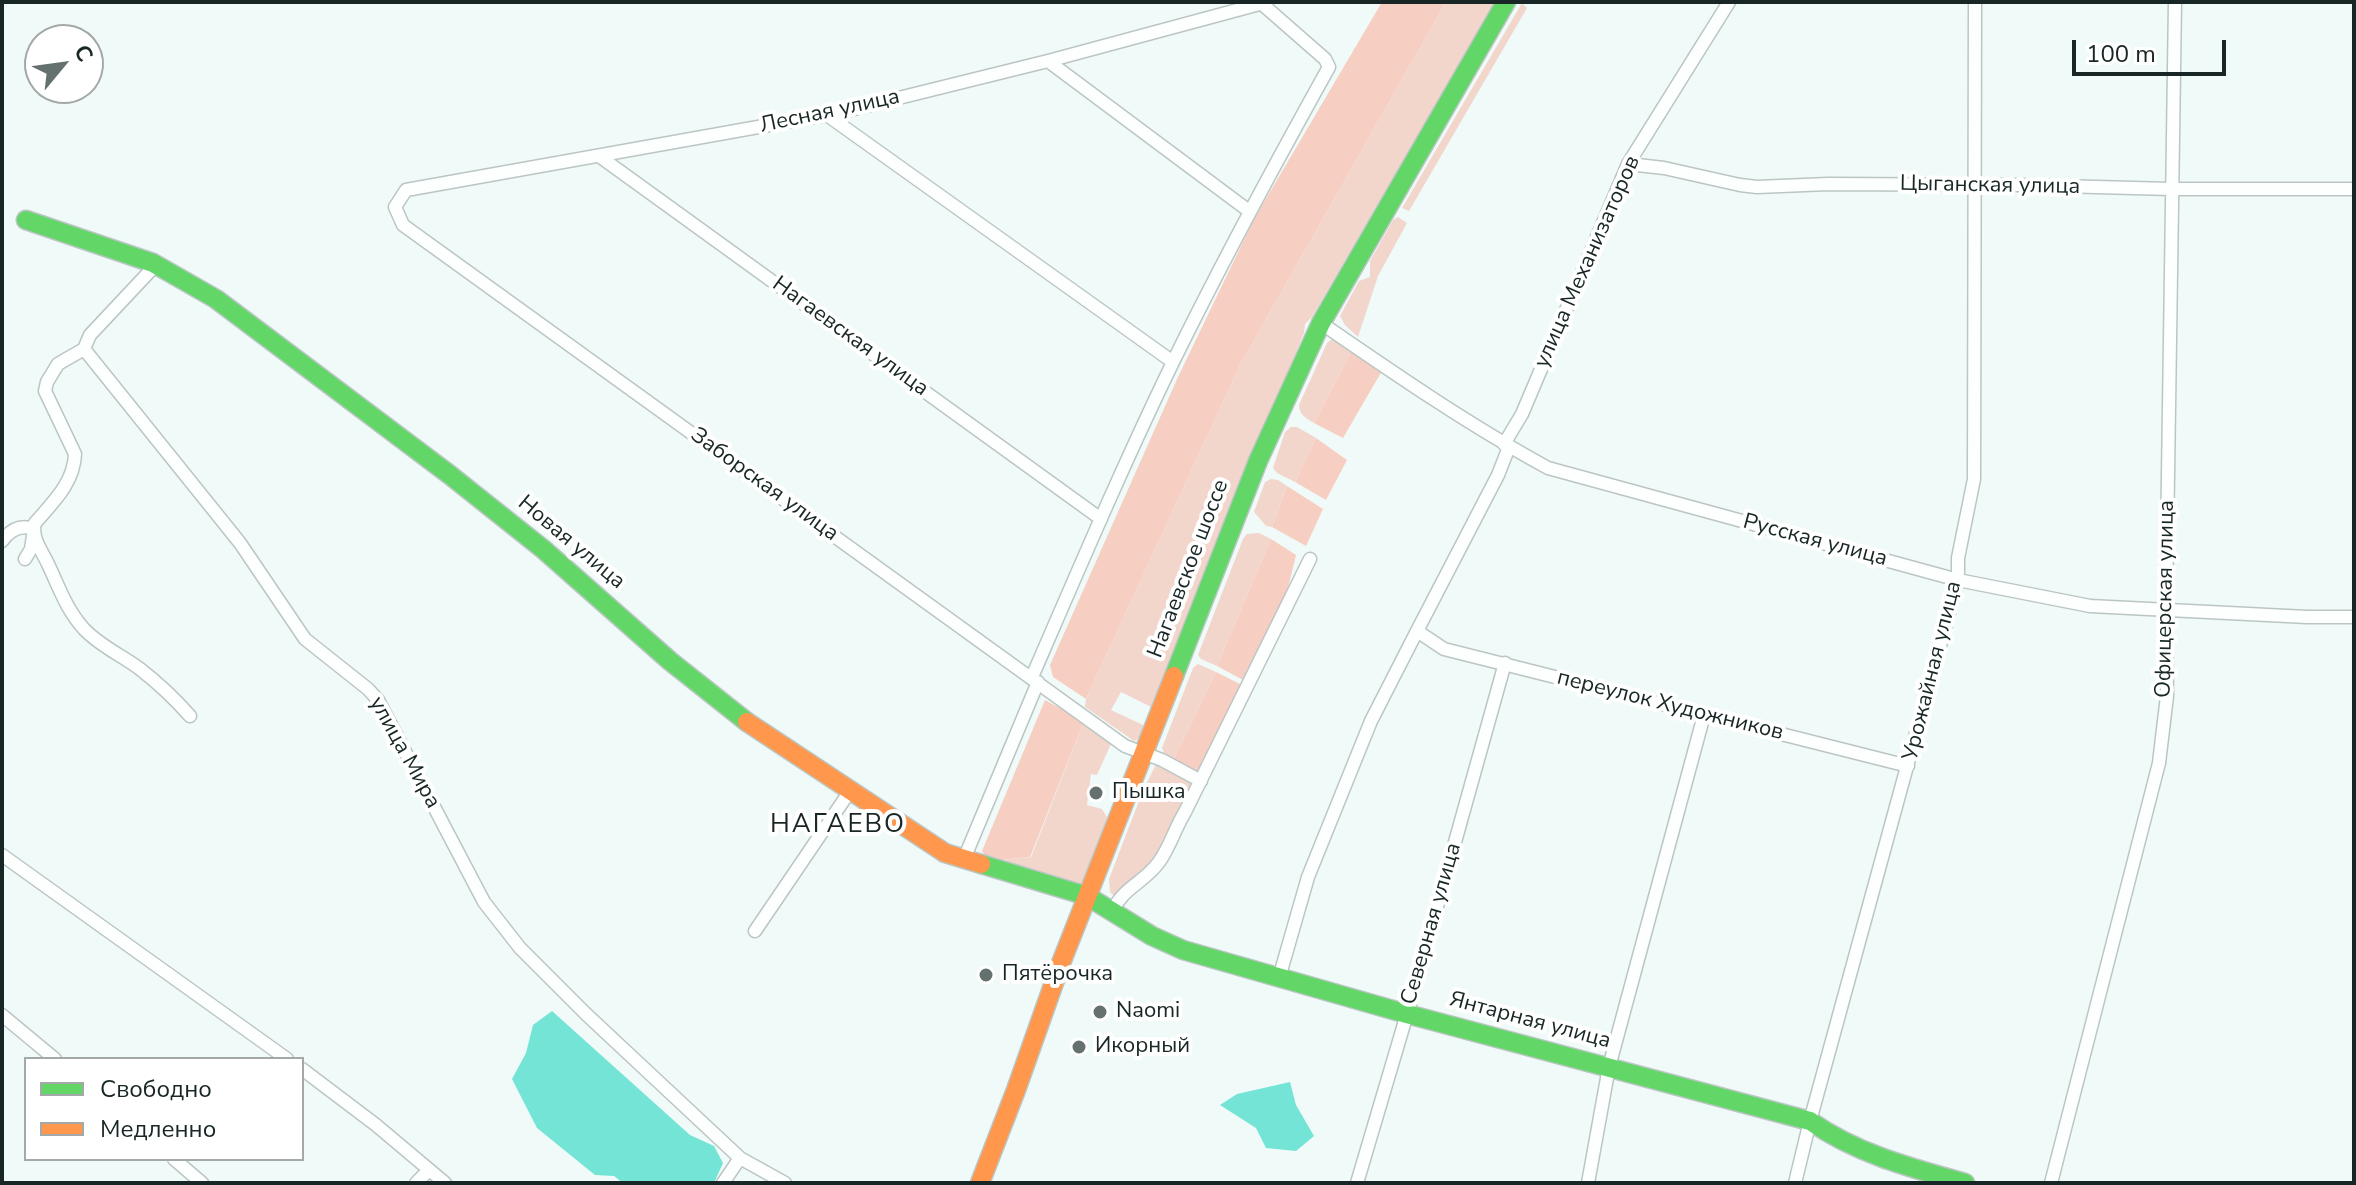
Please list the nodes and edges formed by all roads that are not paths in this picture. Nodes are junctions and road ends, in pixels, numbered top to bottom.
1 (1506, 2) edge
2 (1729, 2) edge
3 (1975, 2) edge
4 (2175, 2) edge
5 (1264, 3) edge
6 (1048, 61) junction
7 (827, 115) junction
8 (599, 156) junction
9 (1628, 164) junction
10 (1973, 186) junction
11 (2171, 189) junction
12 (2354, 189) edge
13 (395, 207) joint
14 (1249, 211) junction
15 (26, 220) dead end
16 (153, 263) junction
17 (1321, 323) junction
18 (84, 349) junction
19 (1173, 362) junction
20 (1507, 445) junction
21 (1101, 519) junction
22 (34, 529) junction
23 (2, 541) edge
24 (25, 559) dead end
25 (1310, 559) dead end
26 (1958, 580) junction
27 (2166, 610) junction
28 (2354, 617) edge
29 (1417, 631) junction
30 (1505, 663) junction
31 (1035, 679) junction
32 (1704, 715) junction
33 (190, 716) dead end
34 (1143, 752) junction
35 (1908, 766) junction
36 (1201, 781) junction
37 (850, 791) junction
38 (2, 855) edge
39 (964, 859) junction
40 (1087, 896) junction
41 (1112, 912) junction
42 (755, 931) dead end
43 (1279, 978) junction
44 (1407, 1014) junction
45 (2, 1015) edge
46 (53, 1057) edge
47 (284, 1057) edge
48 (1609, 1067) junction
49 (304, 1071) edge
50 (1810, 1121) junction
51 (740, 1158) junction
52 (176, 1161) edge
53 (429, 1170) junction
54 (202, 1183) edge
55 (416, 1183) edge
56 (445, 1183) edge
57 (723, 1183) edge
58 (785, 1183) edge
59 (980, 1183) edge
60 (1357, 1183) edge
61 (1588, 1183) edge
62 (1795, 1183) edge
63 (1965, 1183) edge
64 (2051, 1183) edge

1 - 17 street, Нагаевское шоссе
2 - 9 street, улица Механизаторов
3 - 10 street, Урожайная улица
4 - 11 street, Офицерская улица
5 - 6 street, Лесная улица
5 - 14 street
6 - 7 street, Лесная улица
6 - 14 street
7 - 8 street, Лесная улица
7 - 19 street
8 - 13 street, Лесная улица
8 - 21 street, Нагаевская улица
9 - 10 street, Цыганская улица
9 - 20 street, улица Механизаторов
10 - 11 street, Цыганская улица
10 - 26 street, Урожайная улица
11 - 12 street, Цыганская улица
11 - 27 street, Офицерская улица
13 - 31 street, Заборская улица
14 - 19 street
15 - 16 street, Новая улица
16 - 18 street
16 - 37 street, Новая улица
17 - 20 street, Русская улица
17 - 34 street, Нагаевское шоссе
18 - 22 street
18 - 51 street, улица Мира
19 - 21 street
20 - 26 street, Русская улица
20 - 29 street, улица Механизаторов
21 - 31 street
22 - 23 street
22 - 24 street
22 - 33 street
25 - 36 street
26 - 27 street, Русская улица
26 - 35 street, Урожайная улица
27 - 28 street, Русская улица
27 - 64 street, Офицерская улица
29 - 30 street, переулок Художников
29 - 43 street, улица Механизаторов
30 - 32 street, переулок Художников
30 - 44 street, Северная улица
31 - 34 street, Заборская улица
31 - 39 street
32 - 35 street, переулок Художников
32 - 48 street
34 - 36 street, Заборская улица
34 - 40 street, Нагаевское шоссе
35 - 50 street, Урожайная улица
36 - 41 street
37 - 39 street, Новая улица
37 - 42 street
38 - 47 street
39 - 40 street, Новая улица
40 - 41 street, Янтарная улица
40 - 59 street, Нагаевское шоссе
41 - 43 street, Янтарная улица
43 - 44 street, Янтарная улица
44 - 48 street, Янтарная улица
44 - 60 street, Северная улица
45 - 46 street
48 - 50 street, Янтарная улица
48 - 61 street
49 - 53 street
50 - 62 street, Урожайная улица
50 - 63 street, Янтарная улица
51 - 57 street
51 - 58 street, улица Мира
52 - 54 street
53 - 55 street
53 - 56 street

